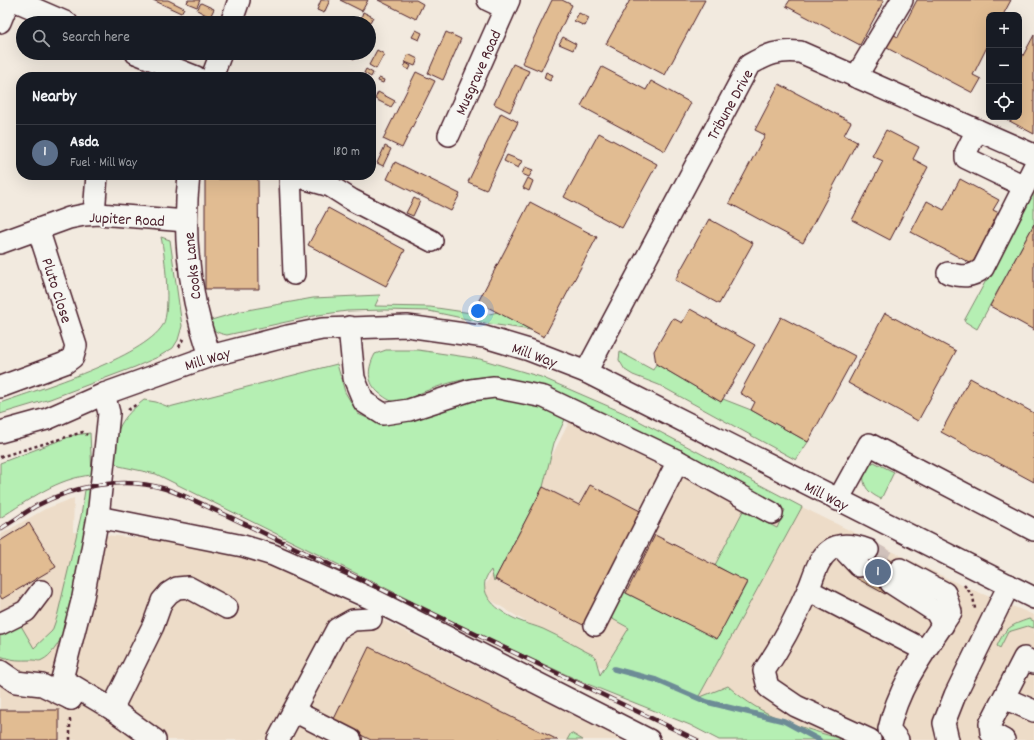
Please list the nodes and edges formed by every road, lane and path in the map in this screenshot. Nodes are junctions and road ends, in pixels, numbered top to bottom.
1 (10, 0) edge
2 (14, 0) edge
3 (239, 0) edge
4 (902, 0) edge
5 (501, 3) edge
6 (51, 16) edge
7 (233, 16) edge
8 (0, 22) edge
9 (154, 60) edge
10 (218, 60) edge
11 (184, 72) edge
12 (214, 72) edge
13 (856, 77) junction
14 (977, 130) junction
15 (449, 135) dead end
16 (1034, 155) edge
17 (1034, 167) edge
18 (97, 180) edge
19 (189, 180) edge
20 (291, 180) edge
21 (309, 180) edge
22 (1024, 186) junction
23 (94, 214) junction
24 (186, 221) junction
25 (38, 229) junction
26 (432, 241) dead end
27 (0, 243) edge
28 (948, 273) dead end
29 (294, 274) dead end
30 (349, 327) junction
31 (185, 332) dead end
32 (175, 351) dead end
33 (210, 356) junction
34 (586, 372) junction
35 (0, 388) edge
36 (104, 394) junction
37 (141, 402) dead end
38 (123, 416) dead end
39 (0, 432) edge
40 (104, 448) junction
41 (0, 457) edge
42 (678, 461) junction
43 (838, 500) junction
44 (772, 513) dead end
45 (98, 517) junction
46 (1034, 530) edge
47 (864, 558) tunnel mouth
48 (895, 576) tunnel mouth
49 (958, 581) dead end
50 (1009, 585) junction
51 (808, 590) junction
52 (41, 591) dead end
53 (1034, 598) edge
54 (227, 608) dead end
55 (994, 616) junction
56 (371, 619) dead end
57 (0, 624) edge
58 (595, 625) dead end
59 (924, 650) junction
60 (1034, 663) edge
61 (0, 671) edge
62 (62, 679) junction
63 (1004, 698) junction
64 (112, 709) junction
65 (294, 711) junction
66 (1034, 712) edge
67 (155, 740) edge
68 (278, 740) edge
69 (350, 740) edge
70 (649, 740) edge
71 (870, 740) edge
72 (898, 740) edge
73 (947, 740) edge
74 (1004, 740) edge

1 - 8 street
2 - 6 street
3 - 7 street
4 - 13 street
5 - 15 street, Musgrave Road
9 - 11 street
10 - 12 street
13 - 14 street, Tribune Drive
13 - 34 street, Tribune Drive
14 - 16 street, Tribune Drive
14 - 22 street
17 - 22 street
18 - 23 street
19 - 24 street, Cooks Lane
20 - 29 street
21 - 26 street
22 - 28 street
23 - 24 street, Jupiter Road
23 - 25 street, Jupiter Road
24 - 33 street, Cooks Lane
25 - 27 street, Jupiter Road
25 - 35 street, Pluto Close
30 - 33 street, Mill Way
30 - 34 street, Mill Way
30 - 42 street
31 - 32 path
33 - 36 street, Mill Way
34 - 43 street, Mill Way
36 - 39 street, Mill Way
36 - 40 street
37 - 38 path
40 - 41 path
40 - 45 street
42 - 44 street
42 - 58 street
43 - 46 street
43 - 50 street, Mill Way
45 - 62 street
45 - 70 street
47 - 51 street
48 - 59 street
49 - 55 path
50 - 53 street, Mill Way
50 - 55 street
51 - 59 street
51 - 71 street
52 - 57 street
54 - 64 street
55 - 73 street
56 - 65 street
59 - 72 street
60 - 63 street
61 - 62 street
62 - 64 street
63 - 66 street
63 - 74 street
64 - 67 street
65 - 68 street
65 - 69 street

